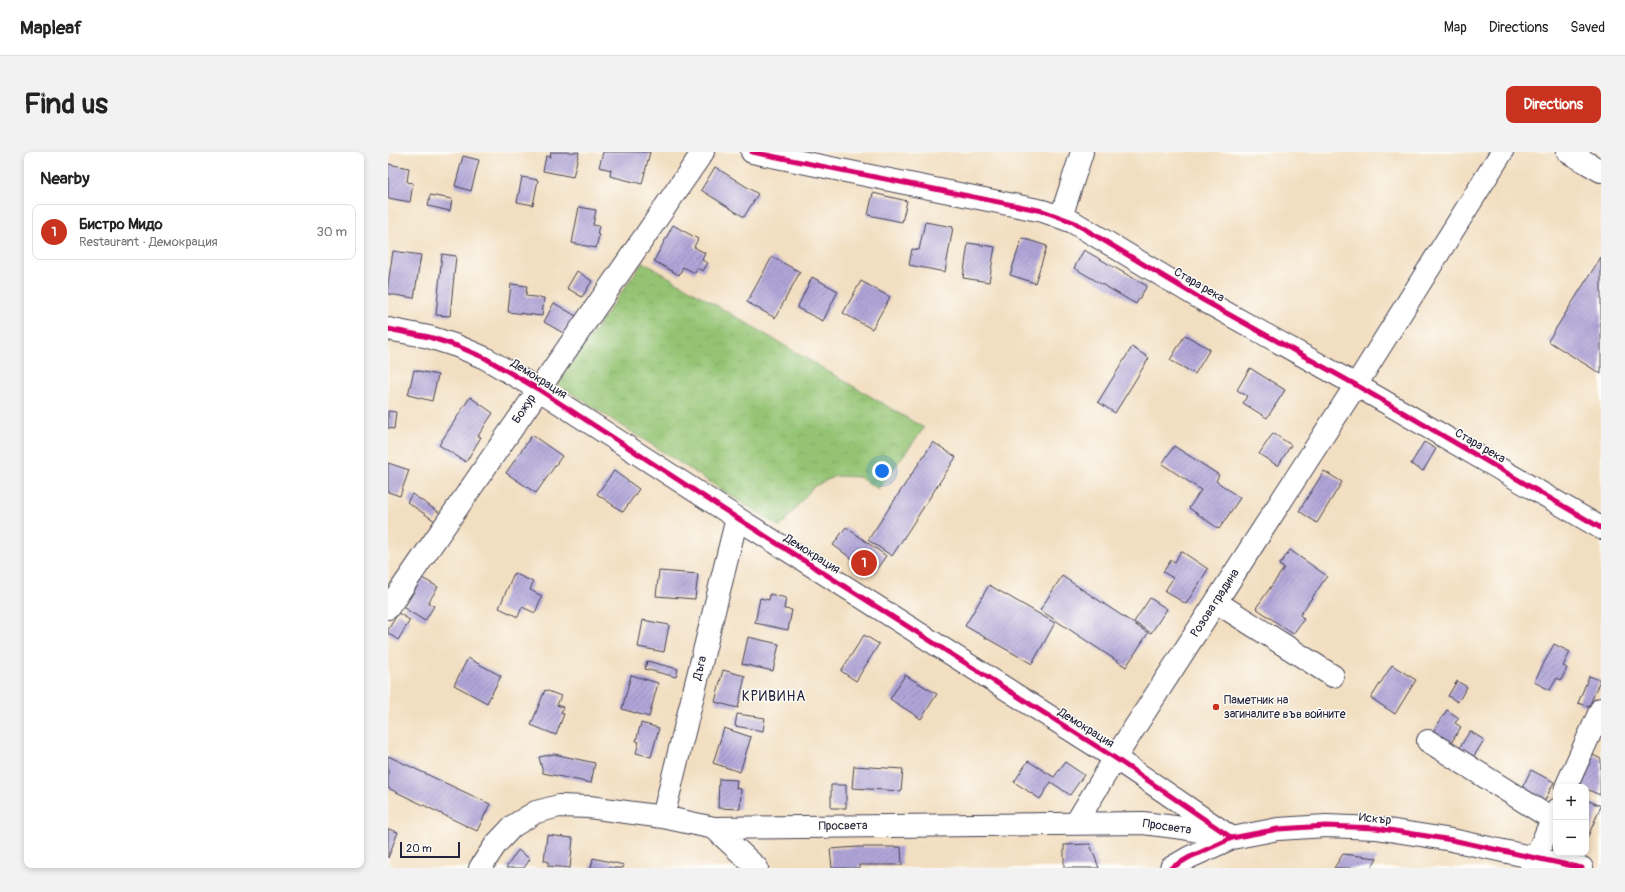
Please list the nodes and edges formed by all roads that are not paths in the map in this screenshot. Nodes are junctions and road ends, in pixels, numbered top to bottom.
1 (703, 152) edge
2 (752, 152) edge
3 (1082, 152) edge
4 (1502, 152) edge
5 (1568, 152) edge
6 (1601, 171) edge
7 (1061, 217) junction
8 (388, 328) edge
9 (1356, 385) junction
10 (538, 389) junction
11 (737, 518) junction
12 (1601, 528) edge
13 (1216, 602) junction
14 (388, 608) edge
15 (1333, 676) dead end
16 (1601, 709) edge
17 (1428, 741) dead end
18 (1115, 758) junction
19 (1567, 784) edge
20 (1553, 813) edge
21 (1553, 816) edge
22 (663, 817) junction
23 (1076, 823) junction
24 (714, 828) junction
25 (1232, 838) junction
26 (1534, 863) edge
27 (480, 868) edge
28 (757, 868) edge
29 (1171, 868) edge
30 (1582, 868) edge

1 - 10 street, Божур
2 - 7 street, Стара река
3 - 7 street
4 - 9 street, Розова градина
5 - 6 street
7 - 9 street, Стара река
8 - 10 street, Демокрация
9 - 12 street, Стара река
9 - 13 street, Розова градина
10 - 11 street, Демокрация
10 - 14 street, Божур
11 - 18 street, Демокрация
11 - 22 street, Дъга
13 - 15 street
13 - 18 street, Розова градина
16 - 19 street
17 - 20 street
18 - 23 street, Розова градина
18 - 25 street, Демокрация
21 - 26 street
22 - 24 street, Просвета
22 - 27 street, Просвета
23 - 24 street, Просвета
23 - 25 street, Просвета
24 - 28 street
25 - 26 street, Искър
25 - 29 street, Искър
26 - 30 street, Искър

